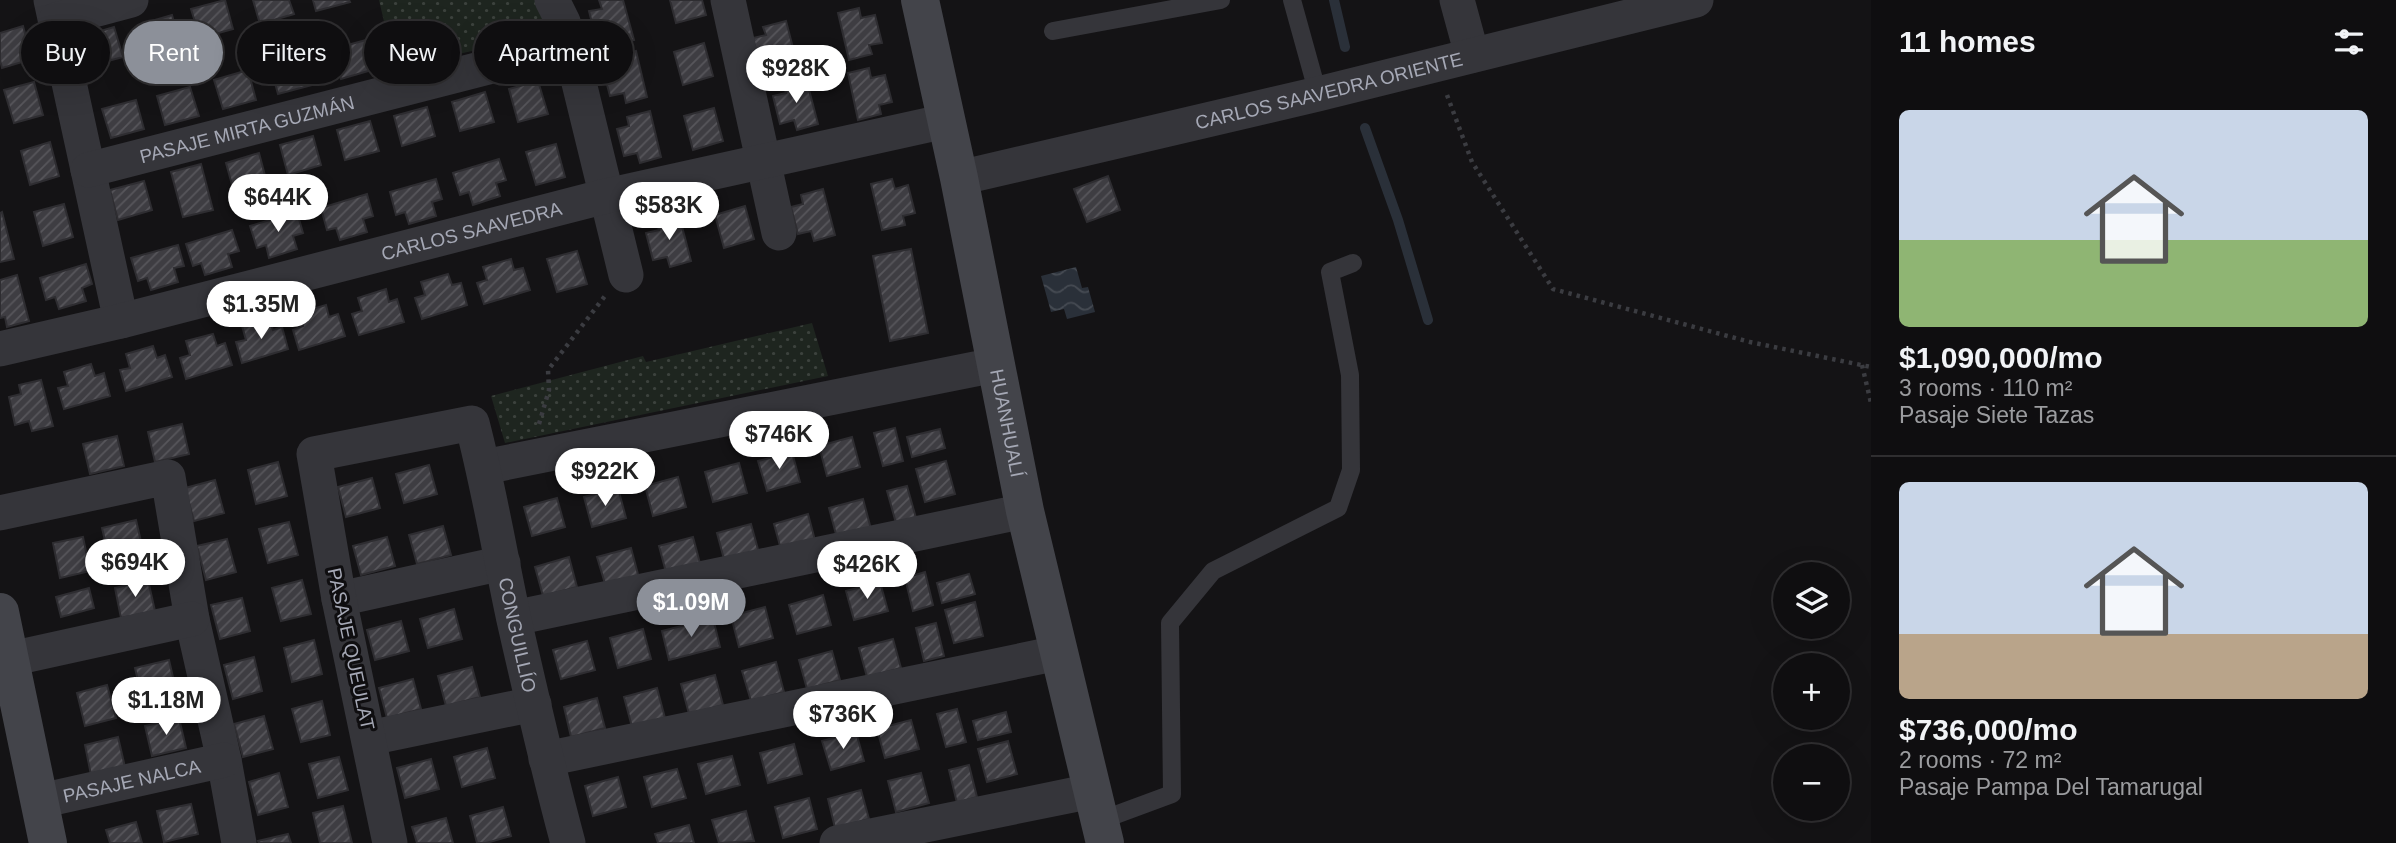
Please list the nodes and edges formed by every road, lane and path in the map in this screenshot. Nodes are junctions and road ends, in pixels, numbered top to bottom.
1 (131, 0) edge
2 (552, 0) edge
3 (728, 0) edge
4 (920, 0) edge
5 (1221, 0) edge
6 (1292, 0) edge
7 (1457, 0) edge
8 (1696, 0) edge
9 (54, 10) edge
10 (562, 21) edge
11 (1054, 30) dead end
12 (1472, 55) junction
13 (1435, 64) junction
14 (474, 71) edge
15 (579, 84) edge
16 (1318, 94) junction
17 (946, 121) junction
18 (764, 162) junction
19 (88, 170) junction
20 (959, 178) junction
21 (606, 196) junction
22 (779, 233) dead end
23 (1353, 263) dead end
24 (626, 275) joint
25 (121, 321) junction
26 (0, 349) edge
27 (995, 365) junction
28 (1862, 365) junction
29 (1871, 367) edge
30 (1871, 403) edge
31 (314, 454) joint
32 (528, 458) junction
33 (484, 467) junction
34 (1026, 510) junction
35 (0, 513) edge
36 (503, 563) junction
37 (339, 598) junction
38 (0, 612) edge
39 (514, 618) junction
40 (192, 619) junction
41 (1058, 653) junction
42 (10, 659) junction
43 (534, 704) junction
44 (10, 705) edge
45 (369, 738) junction
46 (546, 759) junction
47 (224, 760) junction
48 (40, 801) junction
49 (1099, 818) edge
50 (48, 843) edge
51 (239, 843) edge
52 (390, 843) edge
53 (568, 843) edge
54 (837, 843) edge

1 - 9 street
2 - 10 street
3 - 18 street
4 - 17 street, HUANHUALÍ
5 - 11 lane
6 - 16 lane
7 - 12 street
8 - 12 street, CARLOS SAAVEDRA ORIENTE
9 - 19 street
12 - 13 street, CARLOS SAAVEDRA ORIENTE
13 - 16 street, CARLOS SAAVEDRA ORIENTE
13 - 28 path
14 - 19 street, PASAJE MIRTA GUZMÁN
15 - 21 street
16 - 20 street, CARLOS SAAVEDRA ORIENTE
17 - 18 street, CARLOS SAAVEDRA
17 - 20 street, HUANHUALÍ
18 - 21 street, CARLOS SAAVEDRA
18 - 22 street
19 - 25 street
20 - 27 street, HUANHUALÍ
21 - 24 street
21 - 25 street, CARLOS SAAVEDRA
23 - 49 lane
24 - 32 path
25 - 26 street, CARLOS SAAVEDRA
27 - 32 street
27 - 34 street, HUANHUALÍ
28 - 29 path
28 - 30 path
31 - 33 street, CONGUILLÍO
31 - 37 street, PASAJE QUEULAT
32 - 33 street
33 - 36 street, CONGUILLÍO
34 - 39 street
34 - 41 street, HUANHUALÍ
35 - 40 street
36 - 37 street
36 - 39 street, CONGUILLÍO
37 - 45 street, PASAJE QUEULAT
38 - 42 street
39 - 43 street, CONGUILLÍO
40 - 42 street
40 - 47 street
41 - 46 street
41 - 49 street, HUANHUALÍ
42 - 44 street
43 - 45 street
43 - 46 street, CONGUILLÍO
44 - 48 street
45 - 52 street, PASAJE QUEULAT
46 - 53 street, CONGUILLÍO
47 - 48 street, PASAJE NALCA
47 - 51 street
48 - 50 street
49 - 54 street

